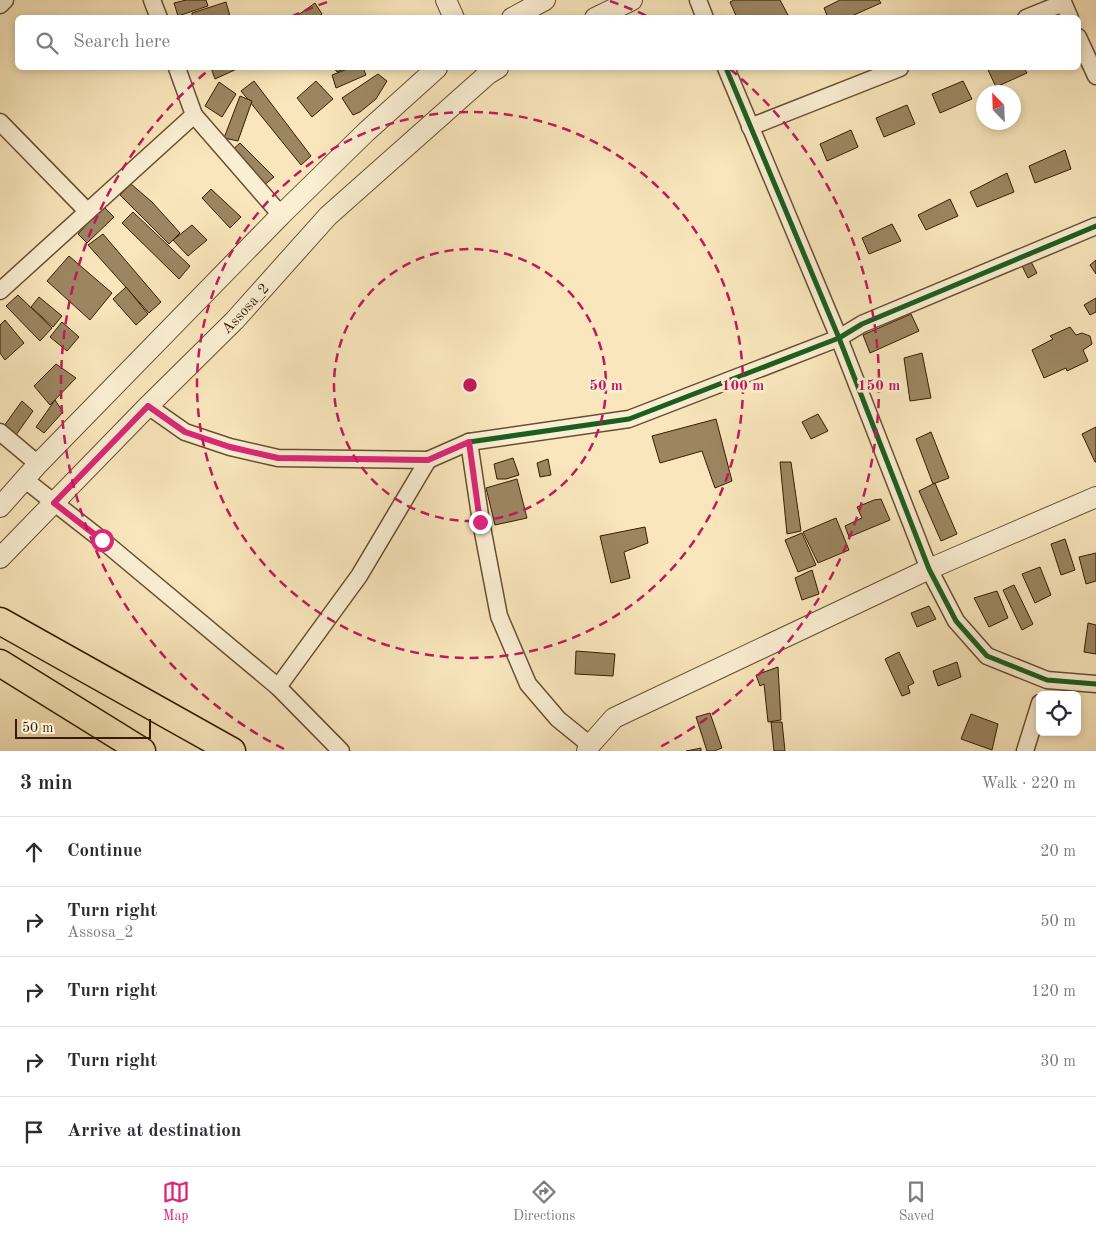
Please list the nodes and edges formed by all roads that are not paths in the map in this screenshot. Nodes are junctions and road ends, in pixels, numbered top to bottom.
1 (5, 0) edge
2 (152, 0) edge
3 (446, 0) edge
4 (545, 0) edge
5 (632, 0) edge
6 (698, 0) edge
7 (0, 6) edge
8 (1065, 7) edge
9 (158, 15) edge
10 (453, 15) edge
11 (518, 15) edge
12 (601, 15) edge
13 (704, 15) edge
14 (1037, 15) edge
15 (1081, 44) edge
16 (178, 70) edge
17 (435, 70) edge
18 (490, 70) edge
19 (727, 70) edge
20 (895, 70) edge
21 (1096, 76) edge
22 (194, 115) junction
23 (0, 122) edge
24 (750, 127) junction
25 (87, 211) junction
26 (281, 215) junction
27 (1096, 226) edge
28 (0, 291) edge
29 (839, 338) junction
30 (148, 406) junction
31 (0, 432) edge
32 (469, 442) junction
33 (428, 460) junction
34 (38, 464) junction
35 (24, 479) junction
36 (1096, 498) edge
37 (54, 503) junction
38 (0, 507) edge
39 (0, 558) edge
40 (930, 569) junction
41 (0, 621) edge
42 (0, 663) edge
43 (1096, 684) edge
44 (278, 687) junction
45 (1045, 688) edge
46 (1036, 716) edge
47 (589, 748) edge
48 (142, 751) edge
49 (232, 751) edge
50 (342, 751) edge
51 (1025, 751) edge

1 - 7 street
2 - 9 street
3 - 10 street
4 - 11 street
5 - 12 street
6 - 13 street
8 - 14 street
15 - 21 street
16 - 22 street
17 - 26 street
18 - 30 street, Assosa_2
19 - 24 street
20 - 24 street
22 - 25 street
22 - 26 street
23 - 25 street
24 - 29 street
25 - 28 street
26 - 34 street
27 - 29 street
29 - 32 street
29 - 40 street
30 - 33 street
30 - 37 street, Assosa_2
31 - 34 street
32 - 33 street
32 - 47 street
33 - 44 street
34 - 35 street
35 - 37 street
35 - 38 street
36 - 40 street
37 - 39 street, Assosa_2
37 - 44 street
40 - 45 street
40 - 47 street
41 - 49 highway
42 - 48 highway
43 - 45 street
44 - 50 street
46 - 51 street

